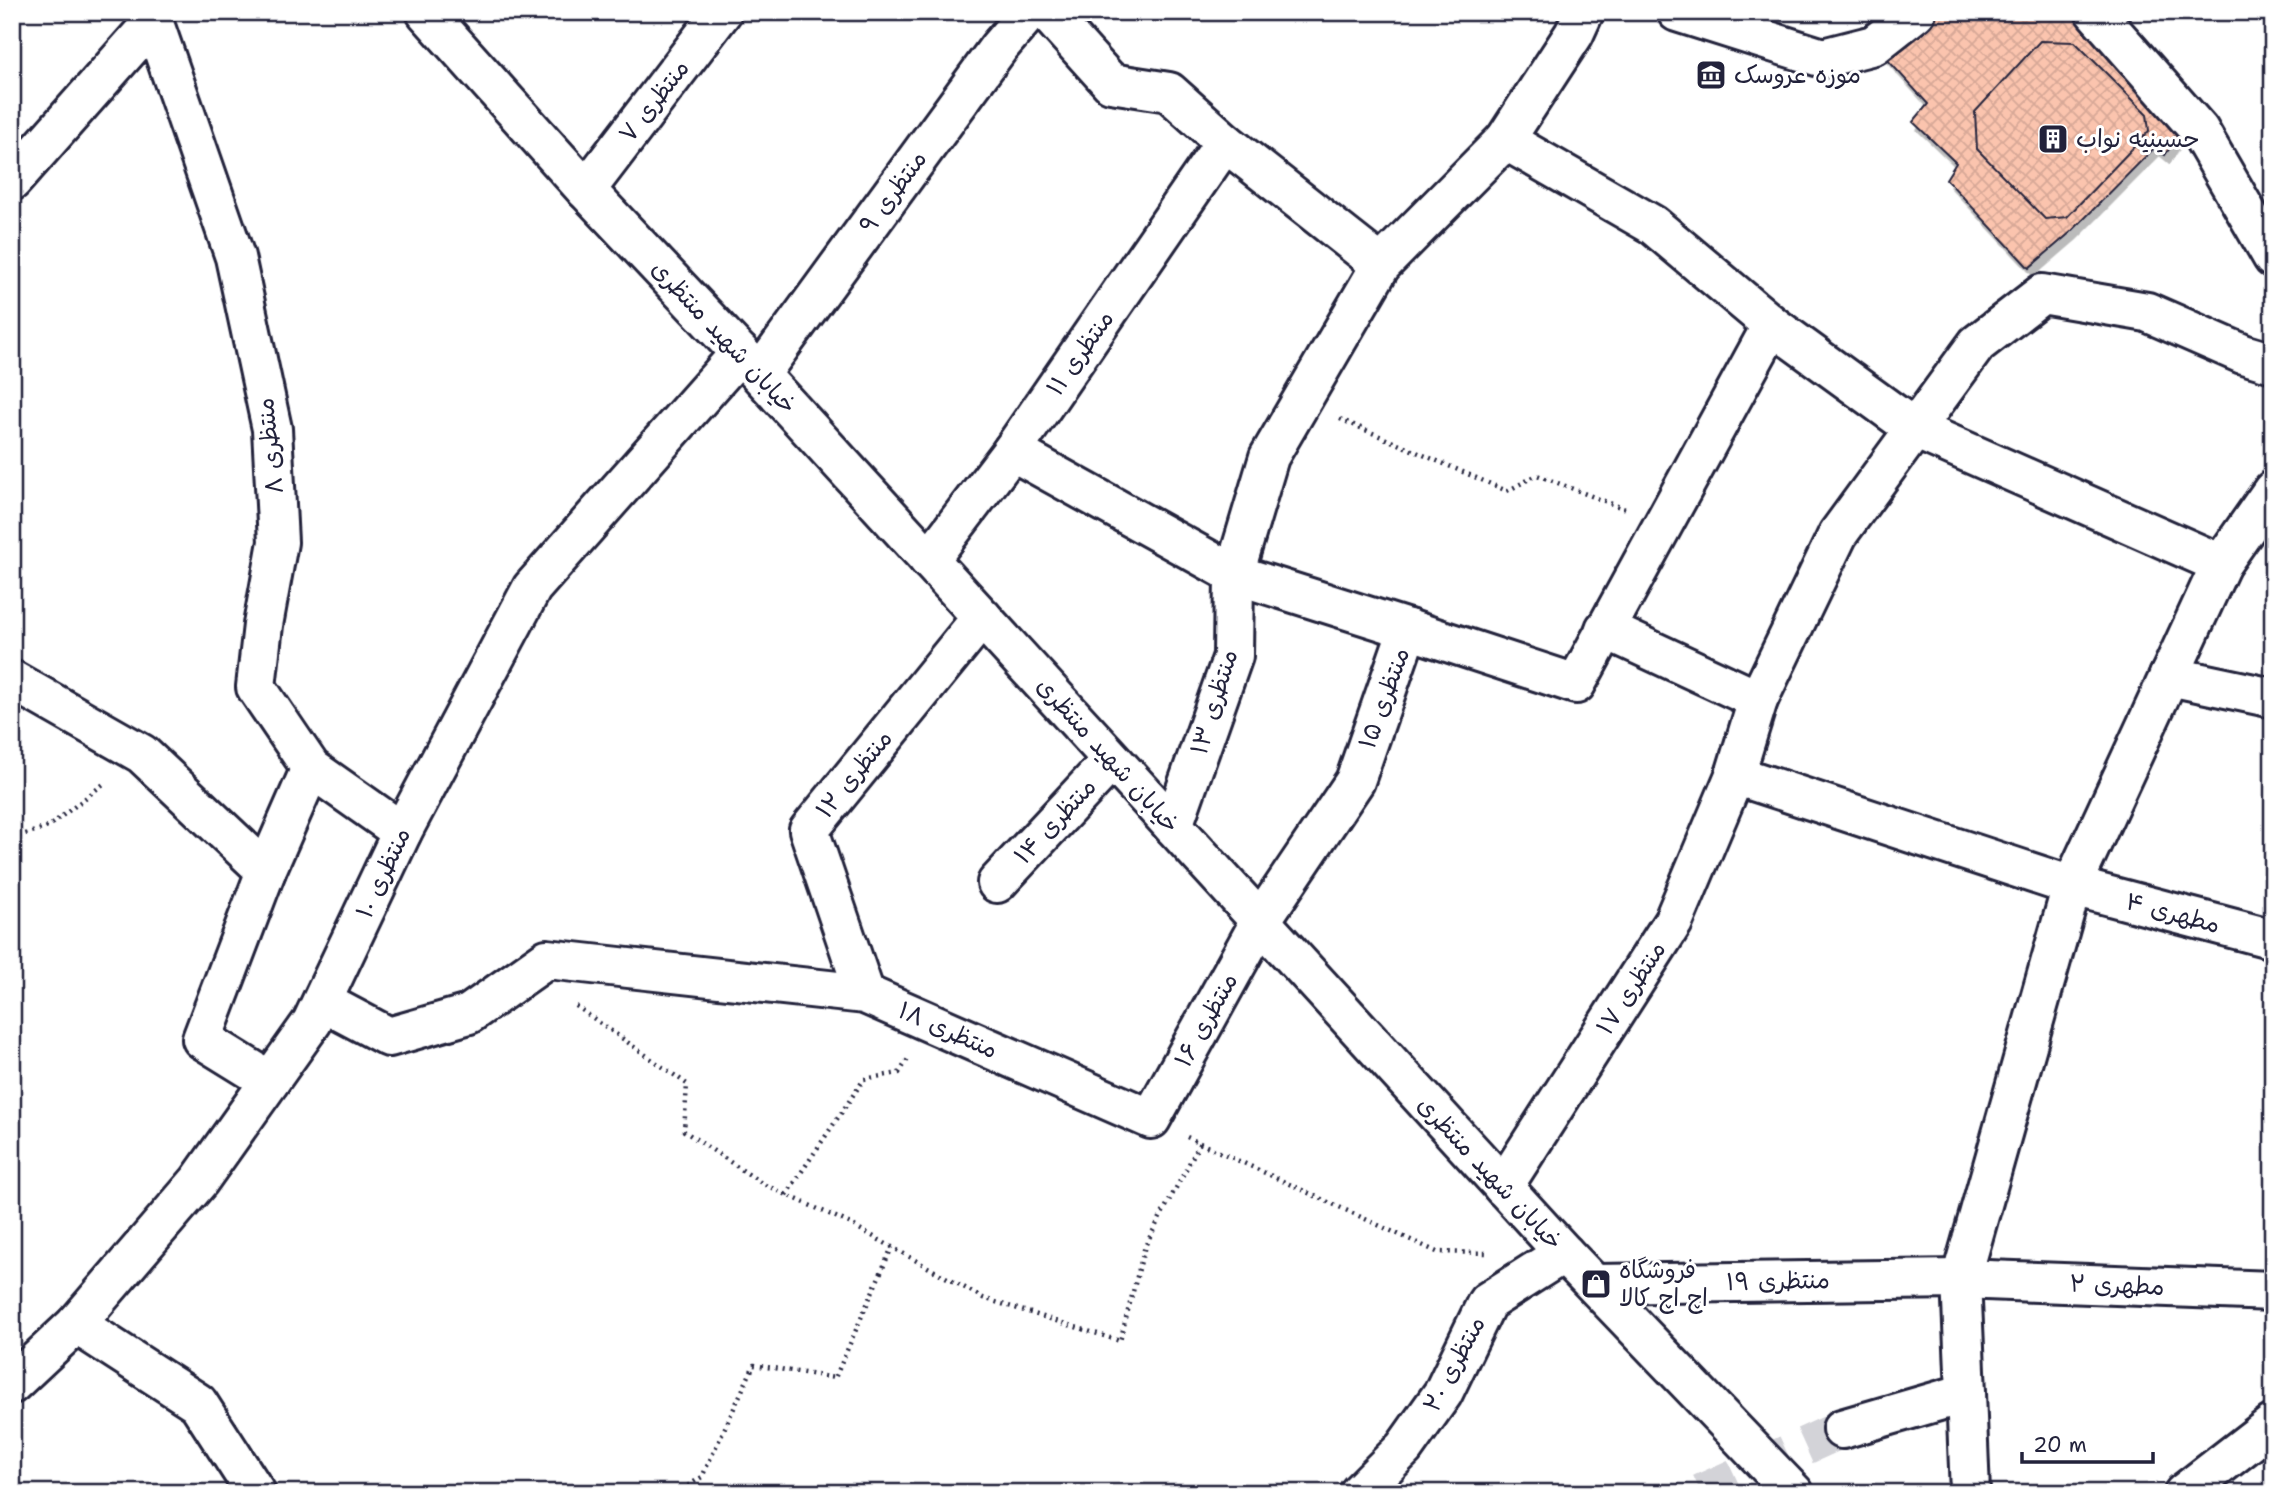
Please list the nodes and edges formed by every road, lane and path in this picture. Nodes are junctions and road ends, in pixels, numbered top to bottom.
1 (426, 12) edge
2 (722, 12) edge
3 (1030, 12) edge
4 (1047, 12) edge
5 (1584, 12) edge
6 (1677, 12) edge
7 (1916, 12) edge
8 (2095, 12) edge
9 (151, 18) edge
10 (1505, 140) junction
11 (1225, 142) junction
12 (12, 181) edge
13 (586, 190) junction
14 (2273, 258) edge
15 (1381, 265) junction
16 (1772, 325) junction
17 (2273, 363) edge
18 (750, 364) junction
19 (1301, 402) junction
20 (1915, 429) junction
21 (1012, 451) junction
22 (2273, 490) edge
23 (1663, 523) junction
24 (929, 560) junction
25 (2221, 564) junction
26 (1234, 574) junction
27 (982, 617) junction
28 (1409, 629) junction
29 (1605, 629) junction
30 (2169, 677) junction
31 (12, 680) edge
32 (2273, 698) edge
33 (1758, 700) junction
34 (142, 754) junction
35 (1112, 760) junction
36 (311, 768) junction
37 (1735, 775) junction
38 (1173, 827) junction
39 (402, 832) junction
40 (12, 838) edge
41 (266, 871) junction
42 (997, 883) dead end
43 (2072, 886) junction
44 (1260, 922) junction
45 (2273, 939) edge
46 (527, 973) junction
47 (865, 993) junction
48 (323, 1002) junction
49 (932, 1023) junction
50 (270, 1081) junction
51 (1151, 1119) junction
52 (1200, 1143) junction
53 (1503, 1187) junction
54 (786, 1195) junction
55 (892, 1247) junction
56 (1488, 1253) dead end
57 (1564, 1253) junction
58 (1961, 1279) junction
59 (1595, 1284) junction
60 (2273, 1292) edge
61 (76, 1324) junction
62 (12, 1384) edge
63 (1966, 1393) junction
64 (2273, 1424) edge
65 (1842, 1429) tunnel mouth
66 (256, 1493) edge
67 (677, 1493) edge
68 (1359, 1493) edge
69 (1794, 1493) edge
70 (1970, 1493) edge
71 (2184, 1493) edge

1 - 13 street, خیابان شهید منتظری
2 - 13 street, منتظری ۷
3 - 18 street, منتظری ۹
4 - 11 street
5 - 10 street, منتظری ۱۳
6 - 7 street
8 - 14 street
9 - 12 street
9 - 36 street, منتظری ۸
10 - 15 street, منتظری ۱۳
10 - 16 street
11 - 15 street
11 - 21 street, منتظری ۱۱
13 - 18 street, خیابان شهید منتظری
15 - 19 street, منتظری ۱۳
16 - 20 street
16 - 23 street
17 - 20 street, منتظری ۱۷
18 - 24 street, خیابان شهید منتظری
18 - 39 street, منتظری ۱۰
19 - 23 path
19 - 26 street, منتظری ۱۳
20 - 25 street
20 - 33 street, منتظری ۱۷
21 - 24 street, منتظری ۱۱
21 - 26 street, منتظری ۱۵
22 - 25 street
23 - 29 street
24 - 27 street, خیابان شهید منتظری
25 - 30 street
26 - 28 street, منتظری ۱۵
26 - 38 street, منتظری ۱۳
27 - 35 street, خیابان شهید منتظری
27 - 47 street, منتظری ۱۲
28 - 29 street
28 - 44 street, منتظری ۱۵
29 - 33 street
30 - 32 street
30 - 43 street
31 - 34 street
33 - 37 street, منتظری ۱۷
34 - 40 path
34 - 41 street
35 - 38 street, خیابان شهید منتظری
35 - 42 street, منتظری ۱۴
36 - 39 street, منتظری ۸
36 - 41 street
37 - 43 street, مطهری ۴
37 - 53 street, منتظری ۱۷
38 - 44 street, خیابان شهید منتظری
39 - 48 street, منتظری ۱۰
41 - 50 street
43 - 45 street, مطهری ۴
43 - 58 street
44 - 51 street, منتظری ۱۶
44 - 53 street, خیابان شهید منتظری
46 - 47 street, منتظری ۱۸
46 - 48 street, منتظری ۱۸
46 - 54 path
47 - 49 street, منتظری ۱۸
48 - 50 street, منتظری ۱۰
49 - 51 street, منتظری ۱۸
49 - 54 path
50 - 61 street, منتظری ۱۰
51 - 52 path
52 - 55 path
52 - 56 path
53 - 57 street, خیابان شهید منتظری
54 - 55 path
55 - 67 path
57 - 59 street, خیابان شهید منتظری
57 - 68 street, منتظری ۲۰
58 - 59 street, منتظری ۱۹
58 - 60 street, مطهری ۲
58 - 63 street
59 - 69 street, خیابان شهید منتظری
61 - 62 street, منتظری ۱۰
61 - 66 street
63 - 65 street
63 - 70 street
64 - 71 street

